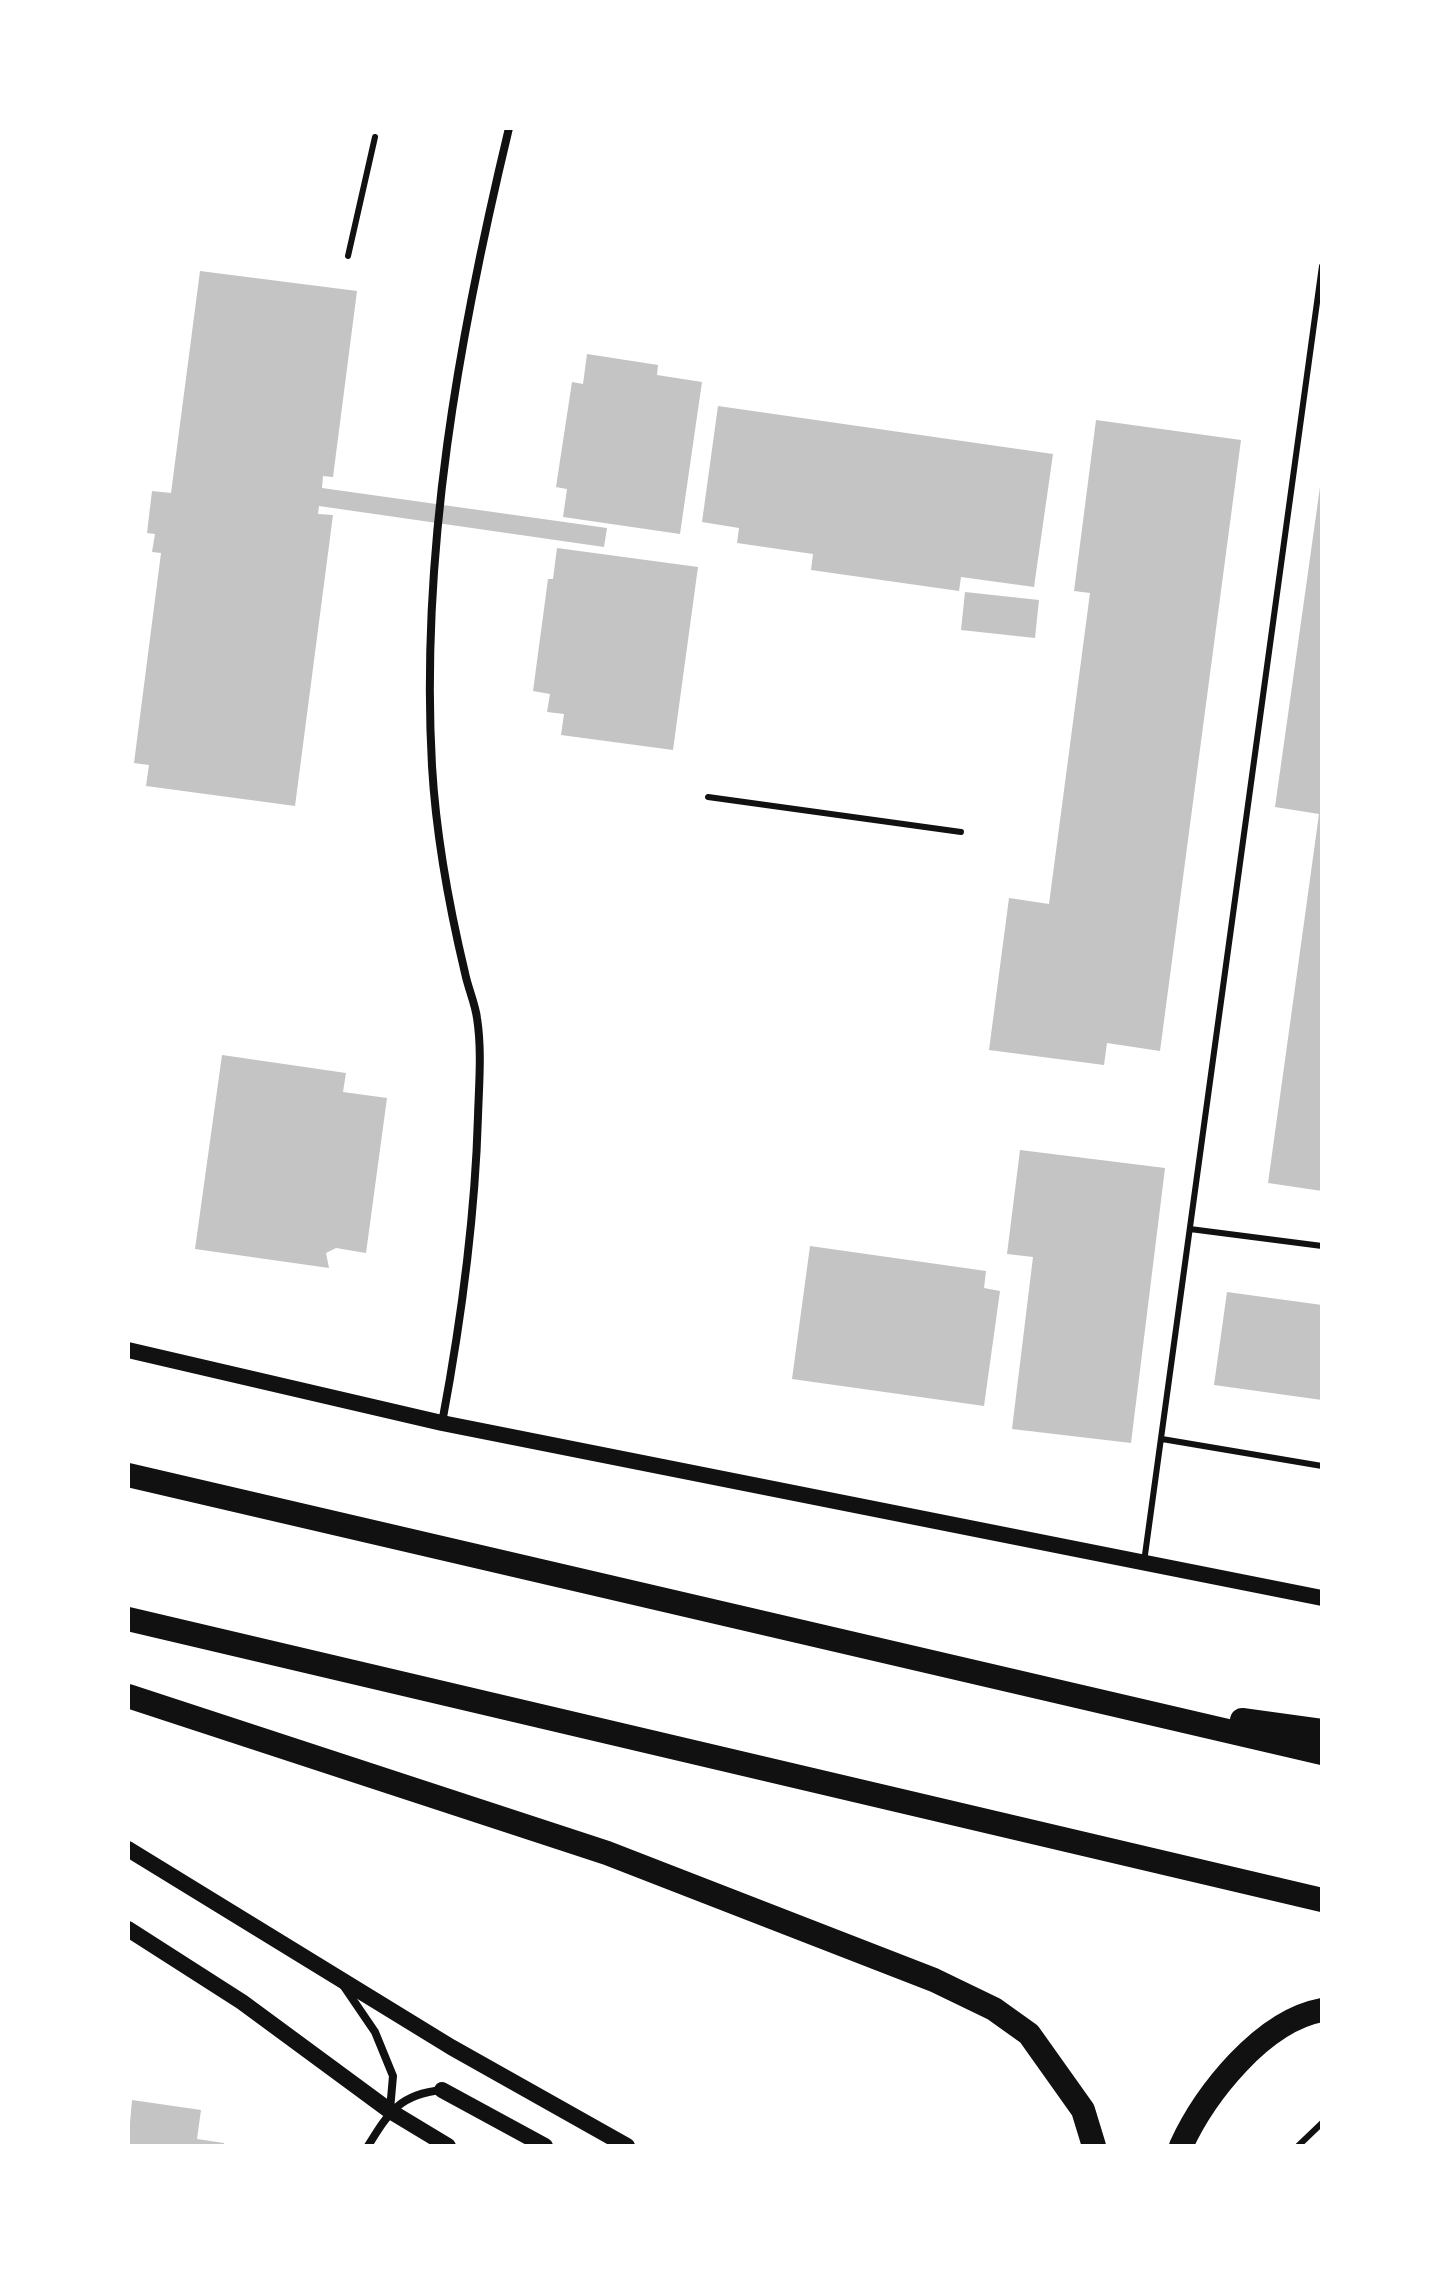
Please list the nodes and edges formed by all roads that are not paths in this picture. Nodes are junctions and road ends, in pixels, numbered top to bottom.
1 (509, 128) edge
2 (375, 137) dead end
3 (348, 256) dead end
4 (1322, 266) edge
5 (708, 797) dead end
6 (961, 832) dead end
7 (1190, 1229) junction
8 (1322, 1246) edge
9 (128, 1350) edge
10 (442, 1423) junction
11 (1162, 1439) junction
12 (1322, 1466) edge
13 (128, 1475) edge
14 (1144, 1562) junction
15 (1322, 1598) edge
16 (128, 1619) edge
17 (128, 1696) edge
18 (1105, 1702) junction
19 (1322, 1731) edge
20 (1322, 1753) edge
21 (128, 1849) edge
22 (1322, 1900) edge
23 (128, 1929) edge
24 (338, 1976) junction
25 (1322, 2010) edge
26 (442, 2090) joint
27 (390, 2111) junction
28 (1322, 2123) edge
29 (368, 2146) edge
30 (448, 2146) edge
31 (545, 2146) edge
32 (627, 2146) edge
33 (1094, 2146) edge
34 (1181, 2146) edge
35 (1298, 2146) edge

1 - 10 street
2 - 3 lane
4 - 7 lane
5 - 6 lane
7 - 8 lane
7 - 11 lane
9 - 10 main road
10 - 14 main road
11 - 12 lane
11 - 14 lane
13 - 18 highway
14 - 15 main road
16 - 22 highway
17 - 33 highway
18 - 19 highway
18 - 20 highway
21 - 24 main road
23 - 27 main road
24 - 27 street
24 - 32 main road
25 - 34 highway
26 - 27 street
26 - 31 main road
27 - 29 street
27 - 30 main road
28 - 35 lane

